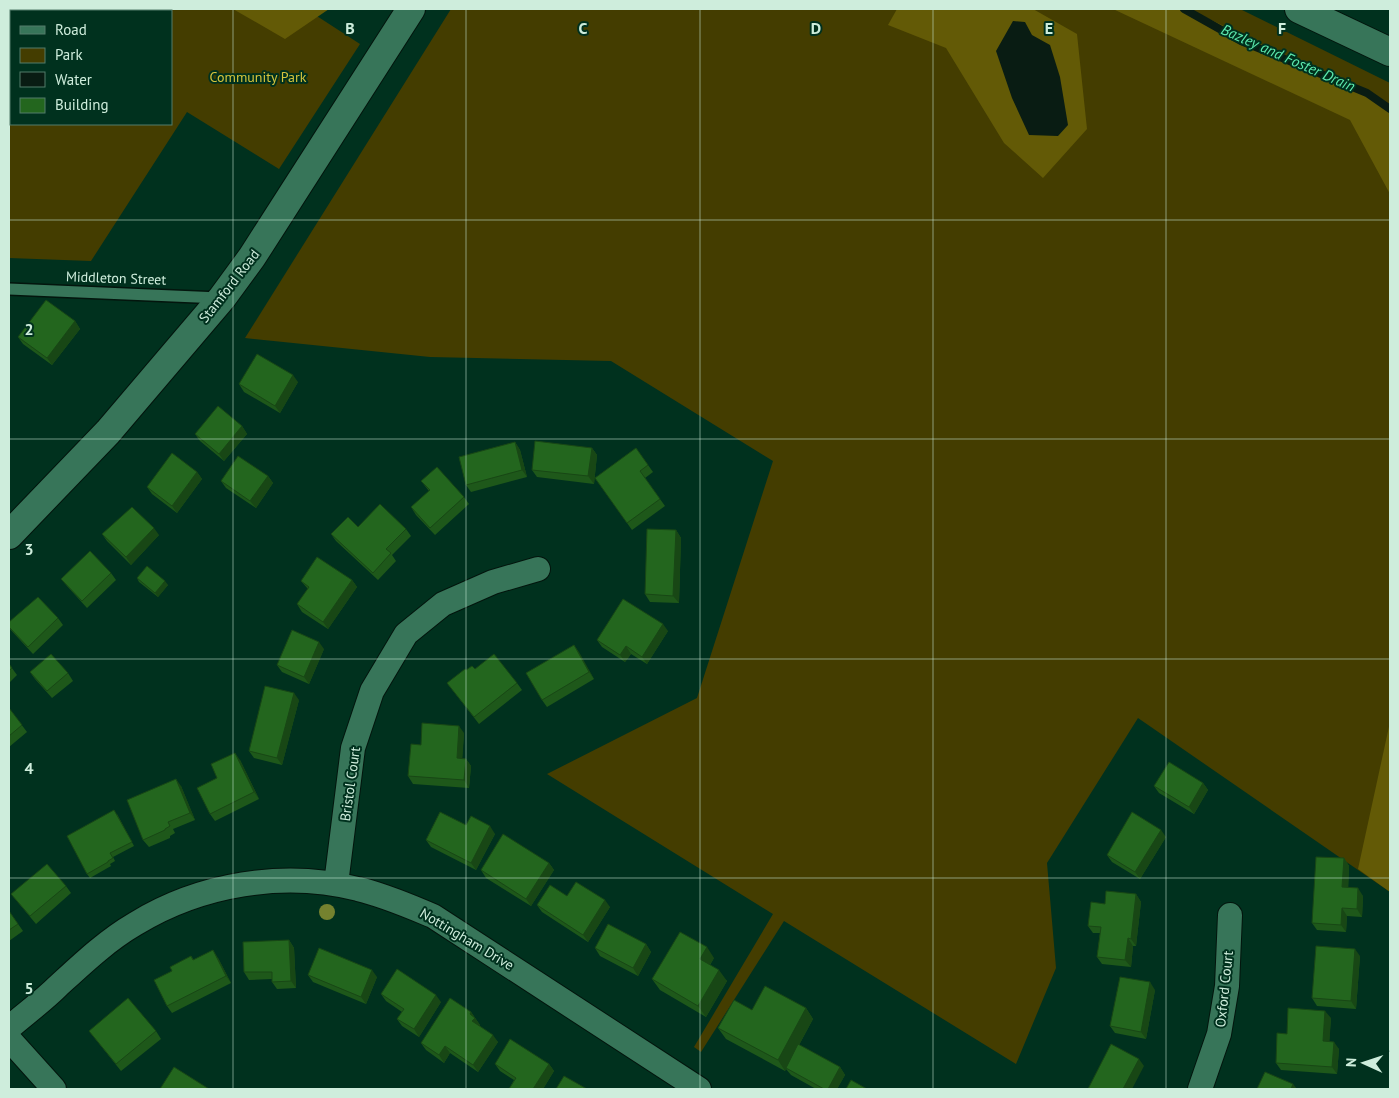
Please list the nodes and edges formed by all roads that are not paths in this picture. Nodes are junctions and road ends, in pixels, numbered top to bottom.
1 (412, 9) edge
2 (1299, 9) edge
3 (1390, 52) edge
4 (9, 289) edge
5 (222, 298) junction
6 (9, 535) edge
7 (538, 569) dead end
8 (336, 884) junction
9 (1230, 915) dead end
10 (9, 1028) edge
11 (9, 1039) edge
12 (54, 1089) edge
13 (698, 1089) edge
14 (1200, 1089) edge

1 - 5 street, Stamford Road
2 - 3 street
4 - 5 lane, Middleton Street
5 - 6 street, Stamford Road
7 - 8 street, Bristol Court
8 - 10 street, Nottingham Drive
8 - 13 street, Nottingham Drive
9 - 14 street, Oxford Court
11 - 12 street

